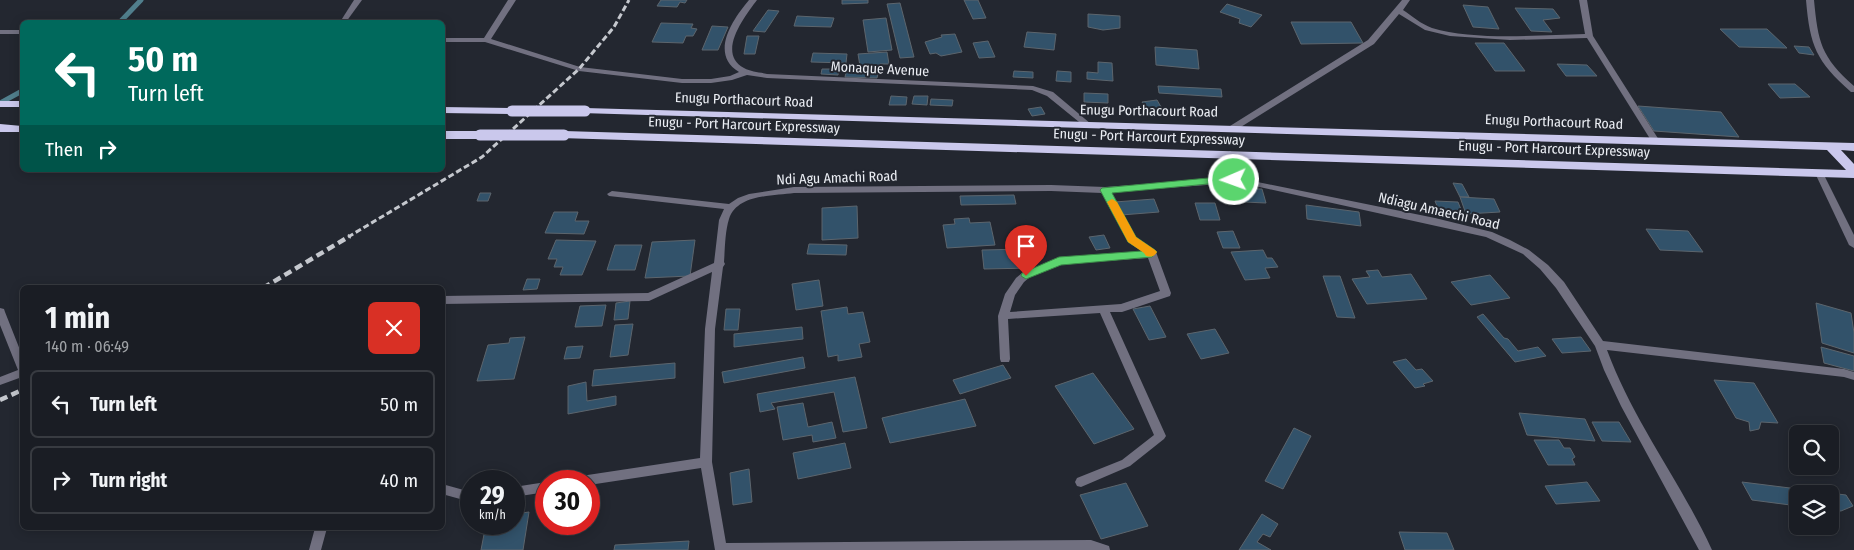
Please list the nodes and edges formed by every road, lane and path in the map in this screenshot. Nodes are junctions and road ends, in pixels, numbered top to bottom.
1 (358, 0) edge
2 (512, 0) edge
3 (753, 0) edge
4 (1406, 0) edge
5 (1583, 0) edge
6 (1810, 0) edge
7 (1399, 11) junction
8 (344, 20) edge
9 (0, 32) edge
10 (20, 32) edge
11 (1589, 36) junction
12 (445, 40) edge
13 (486, 40) junction
14 (746, 72) junction
15 (1854, 90) edge
16 (0, 104) edge
17 (20, 104) edge
18 (445, 110) edge
19 (1087, 124) junction
20 (0, 128) edge
21 (1233, 128) junction
22 (20, 129) edge
23 (445, 135) edge
24 (1655, 140) junction
25 (1830, 146) junction
26 (1854, 147) edge
27 (1230, 154) junction
28 (1819, 173) junction
29 (1854, 173) edge
30 (1234, 180) junction
31 (1105, 190) junction
32 (612, 194) dead end
33 (730, 207) junction
34 (1854, 245) edge
35 (1151, 252) junction
36 (720, 264) junction
37 (445, 300) edge
38 (1104, 310) junction
39 (0, 312) edge
40 (1003, 316) junction
41 (1600, 345) junction
42 (1005, 359) dead end
43 (20, 363) edge
44 (20, 374) edge
45 (1854, 376) edge
46 (0, 381) edge
47 (706, 462) junction
48 (600, 478) edge
49 (1081, 482) dead end
50 (445, 490) edge
51 (460, 494) edge
52 (320, 530) edge
53 (315, 550) edge
54 (721, 550) edge
55 (1104, 550) edge
56 (1706, 550) edge

1 - 8 street
2 - 13 street
3 - 14 street
4 - 7 street
5 - 11 street
6 - 15 street
7 - 11 street
7 - 21 street
9 - 10 street
11 - 24 street
12 - 13 street
13 - 14 street
14 - 19 street, Monaque Avenue
16 - 17 highway
18 - 19 highway, Enugu Porthacourt Road, bridge
19 - 21 highway, Enugu Porthacourt Road
20 - 22 highway
21 - 24 highway, Enugu Porthacourt Road
23 - 27 highway, Enugu - Port Harcourt Expressway, bridge
24 - 25 highway, Enugu Porthacourt Road
25 - 26 highway, Enugu Porthacourt Road
25 - 29 highway
27 - 28 highway, Enugu - Port Harcourt Expressway
27 - 30 street
28 - 29 highway, Enugu - Port Harcourt Expressway
28 - 34 street
30 - 31 street, Ndi Agu Amachi Road
30 - 41 street, Ndiagu Amaechi Road
31 - 33 street, Ndi Agu Amachi Road
31 - 35 street
32 - 33 street
33 - 36 street
35 - 38 street
35 - 40 street
36 - 37 street
36 - 47 street
38 - 40 street
38 - 49 street
39 - 43 street
40 - 42 street
41 - 45 street
41 - 56 street, Ndiagu Amaechi Road
44 - 46 street
47 - 48 street
47 - 54 street
50 - 51 street
52 - 53 street
54 - 55 street

